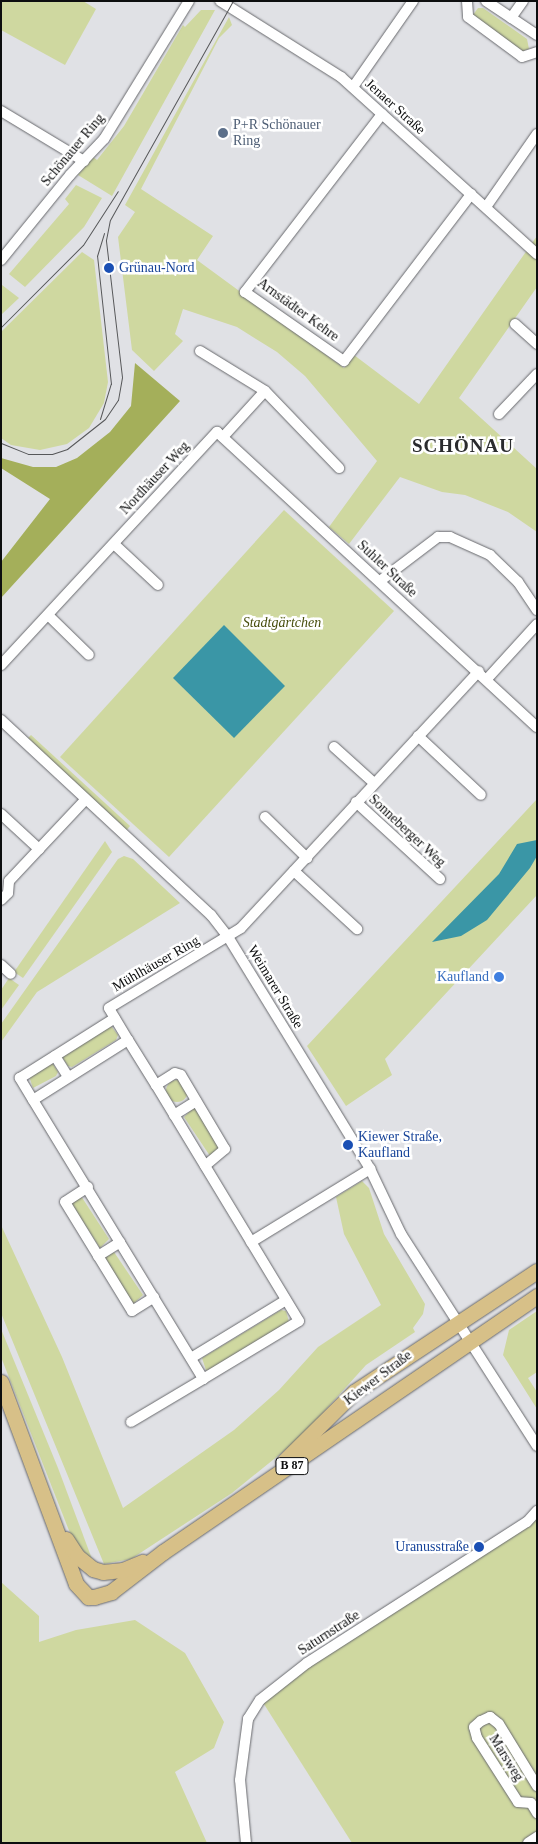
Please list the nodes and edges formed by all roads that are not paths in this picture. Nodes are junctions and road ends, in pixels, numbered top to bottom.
1 (189, 1) edge
2 (220, 1) edge
3 (413, 1) edge
4 (468, 1) edge
5 (486, 1) edge
6 (523, 1) edge
7 (511, 18) junction
8 (537, 35) edge
9 (537, 52) edge
10 (353, 87) junction
11 (1, 111) edge
12 (382, 114) junction
13 (537, 134) edge
14 (84, 161) junction
15 (471, 194) junction
16 (486, 208) junction
17 (537, 254) edge
18 (1, 260) edge
19 (515, 324) dead end
20 (537, 344) edge
21 (200, 351) dead end
22 (537, 374) edge
23 (265, 391) junction
24 (499, 414) dead end
25 (220, 434) junction
26 (339, 468) dead end
27 (114, 544) junction
28 (380, 581) junction
29 (158, 585) dead end
30 (537, 610) edge
31 (48, 615) junction
32 (537, 624) edge
33 (89, 655) dead end
34 (1, 665) edge
35 (478, 671) junction
36 (487, 679) junction
37 (1, 720) edge
38 (537, 727) edge
39 (418, 736) junction
40 (334, 747) dead end
41 (374, 783) junction
42 (481, 795) dead end
43 (86, 799) junction
44 (356, 802) junction
45 (1, 814) edge
46 (265, 817) dead end
47 (39, 849) junction
48 (307, 858) junction
49 (294, 871) junction
50 (440, 879) dead end
51 (1, 900) edge
52 (357, 929) dead end
53 (228, 937) junction
54 (1, 965) edge
55 (11, 974) dead end
56 (115, 1018) junction
57 (128, 1040) junction
58 (54, 1056) junction
59 (68, 1077) junction
60 (156, 1085) junction
61 (33, 1100) junction
62 (196, 1101) junction
63 (174, 1115) junction
64 (205, 1166) junction
65 (370, 1170) junction
66 (88, 1187) junction
67 (120, 1242) junction
68 (251, 1242) junction
69 (98, 1256) junction
70 (537, 1271) edge
71 (537, 1296) edge
72 (154, 1297) junction
73 (286, 1300) junction
74 (458, 1322) junction
75 (470, 1340) junction
76 (191, 1358) junction
77 (203, 1379) junction
78 (1, 1382) edge
79 (131, 1422) dead end
80 (537, 1446) edge
81 (47, 1499) junction
82 (236, 1502) junction
83 (537, 1511) edge
84 (163, 1552) junction
85 (537, 1786) edge
86 (537, 1793) edge
87 (530, 1803) junction
88 (537, 1812) edge
89 (537, 1837) edge
90 (246, 1843) edge
91 (528, 1843) edge

1 - 14 street, Schönauer Ring
2 - 10 street, Jenaer Straße
3 - 10 street
4 - 9 street
5 - 7 street
6 - 7 street
7 - 8 street
10 - 12 street, Jenaer Straße
11 - 14 street
12 - 15 street, Jenaer Straße
12 - 15 street, Arnstädter Kehre
13 - 16 street
14 - 18 street, Schönauer Ring
15 - 16 street, Jenaer Straße
16 - 17 street, Jenaer Straße
19 - 20 street
21 - 23 street
22 - 24 street
23 - 25 street, Nordhäuser Weg
23 - 26 street
25 - 27 street, Nordhäuser Weg
25 - 28 street, Suhler Straße
27 - 29 street
27 - 31 street, Nordhäuser Weg
28 - 30 street
28 - 35 street, Suhler Straße
31 - 33 street
31 - 34 street, Nordhäuser Weg
32 - 36 street
35 - 36 street, Suhler Straße
35 - 39 street, Sonneberger Weg
36 - 38 street, Suhler Straße
37 - 43 street, Weimarer Straße
39 - 41 street, Sonneberger Weg
39 - 42 street
40 - 41 street, Sonneberger Weg
41 - 44 street, Sonneberger Weg
43 - 47 street
43 - 53 street, Weimarer Straße
44 - 48 street, Sonneberger Weg
44 - 50 street, Sonneberger Weg
45 - 47 street
46 - 48 street
47 - 51 street
48 - 49 street, Sonneberger Weg
49 - 52 street
49 - 53 street, Sonneberger Weg
53 - 56 street, Mühlhäuser Ring
53 - 65 street, Weimarer Straße
54 - 55 street
56 - 57 street
56 - 58 street
57 - 59 street
57 - 60 street
58 - 59 street
58 - 61 street
59 - 61 street
60 - 62 street
60 - 63 street
61 - 66 street
62 - 63 street
62 - 64 street
63 - 64 street
64 - 68 street
65 - 68 street
65 - 74 street, Weimarer Straße
66 - 67 street
66 - 69 street
67 - 69 street
67 - 72 street
68 - 73 street
69 - 72 street
70 - 74 main road, Kiewer Straße / B 87
71 - 75 main road, Kiewer Straße / B 87
72 - 76 street
73 - 76 street
73 - 77 street
74 - 75 street
74 - 82 main road, Kiewer Straße / B 87
75 - 80 street
75 - 82 main road, Kiewer Straße / B 87
76 - 77 street
77 - 79 street
78 - 81 main road, B 87
81 - 84 main road, B 87
81 - 84 main road, B 87
82 - 84 main road, Kiewer Straße / B 87
83 - 90 street, Saturnstraße
85 - 87 street, Marsweg
86 - 87 street, Marsweg
87 - 88 street, Marsweg
89 - 91 street

